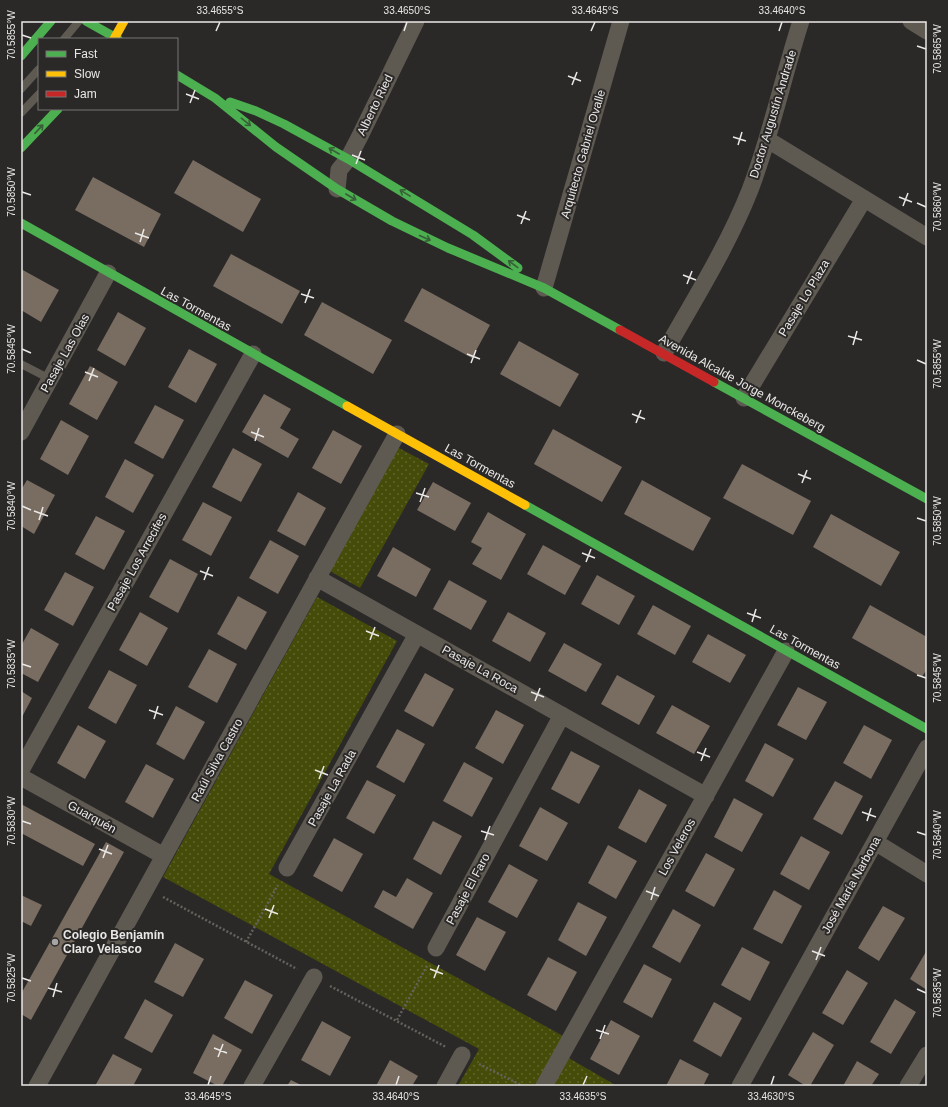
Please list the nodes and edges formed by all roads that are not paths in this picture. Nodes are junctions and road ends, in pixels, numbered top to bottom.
1 (51, 21) edge
2 (79, 21) edge
3 (86, 21) edge
4 (124, 21) edge
5 (416, 21) edge
6 (621, 21) edge
7 (801, 21) edge
8 (911, 21) edge
9 (98, 28) edge
10 (927, 31) edge
11 (65, 38) edge
12 (115, 38) edge
13 (21, 56) edge
14 (38, 70) edge
15 (178, 76) edge
16 (21, 89) edge
17 (38, 95) edge
18 (215, 98) junction
19 (57, 110) edge
20 (21, 113) edge
21 (768, 140) junction
22 (21, 148) edge
23 (348, 159) junction
24 (379, 178) junction
25 (337, 189) junction
26 (382, 193) dead end
27 (864, 199) junction
28 (21, 223) edge
29 (927, 237) edge
30 (108, 273) junction
31 (544, 288) junction
32 (664, 353) junction
33 (252, 354) junction
34 (21, 364) edge
35 (50, 380) junction
36 (744, 398) junction
37 (21, 432) edge
38 (397, 434) junction
39 (927, 499) edge
40 (317, 578) junction
41 (417, 634) junction
42 (786, 651) junction
43 (562, 715) junction
44 (927, 729) edge
45 (927, 748) edge
46 (21, 770) edge
47 (21, 777) edge
48 (706, 796) junction
49 (875, 842) junction
50 (164, 856) junction
51 (287, 868) road end
52 (927, 874) edge
53 (436, 948) road end
54 (314, 977) road end
55 (462, 1055) road end
56 (926, 1061) edge
57 (37, 1086) edge
58 (252, 1086) edge
59 (445, 1086) edge
60 (544, 1086) edge
61 (740, 1086) edge
62 (908, 1086) edge

1 - 13 main road
2 - 11 lane
3 - 9 main road
4 - 12 main road
5 - 23 street, Alberto Ried
6 - 31 street, Arquitecto Gabriel Ovalle
7 - 21 street, Doctor Augustín Andrade
8 - 10 street
9 - 12 main road
14 - 16 lane
15 - 18 main road, Avenida Alcalde Jorge Monckeberg
17 - 20 lane
23 -> 18 main road, Avenida Alcalde Jorge Monckeberg
18 -> 25 main road, Avenida Alcalde Jorge Monckeberg
22 -> 19 main road
21 - 27 street
21 - 32 street, Doctor Augustín Andrade
23 - 24 main road, Avenida Alcalde Jorge Monckeberg
23 - 25 street, Alberto Ried
24 - 26 main road
31 -> 24 main road, Avenida Alcalde Jorge Monckeberg
25 -> 31 main road, Avenida Alcalde Jorge Monckeberg
27 - 29 street
27 - 36 street, Pasaje Lo Plaza
28 - 30 main road, Las Tormentas
30 - 33 main road, Las Tormentas
30 - 35 street, Pasaje Las Olas
31 - 32 main road, Avenida Alcalde Jorge Monckeberg
32 - 36 main road, Avenida Alcalde Jorge Monckeberg
33 - 38 main road, Las Tormentas
33 - 46 street, Pasaje Los Arrecifes
34 - 35 lane
35 - 37 street, Pasaje Las Olas
36 - 39 main road, Avenida Alcalde Jorge Monckeberg
38 - 40 street, Raúl Silva Castro
38 - 42 main road, Las Tormentas
40 - 41 street, Pasaje La Roca
40 - 50 street, Raúl Silva Castro
41 - 43 street, Pasaje La Roca
41 - 51 street, Pasaje La Rada
42 - 44 main road, Las Tormentas
42 - 48 street, Los Veleros
43 - 48 street, Pasaje La Roca
43 - 53 street, Pasaje El Faro
45 - 49 street, José María Narbona
47 - 50 street, Guarquén
48 - 60 street, Los Veleros
49 - 52 street
49 - 61 street, José María Narbona
50 - 57 street, Raúl Silva Castro
54 - 58 street
55 - 59 street
56 - 62 street

